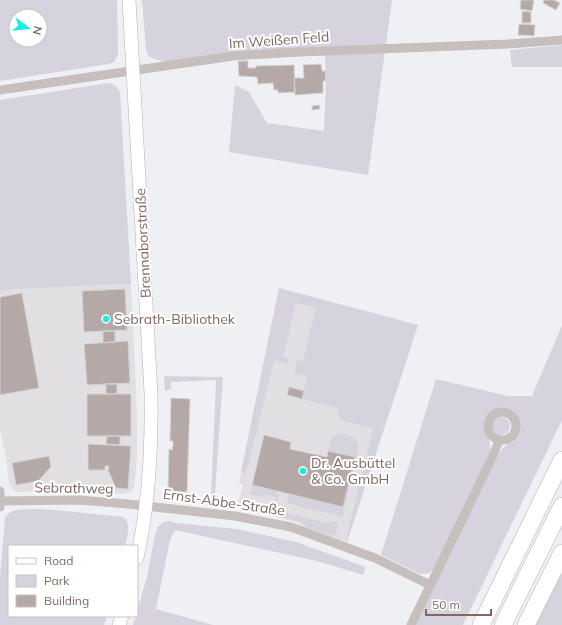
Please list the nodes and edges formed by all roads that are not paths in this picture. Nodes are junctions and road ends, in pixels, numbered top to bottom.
1 (129, 0) edge
2 (562, 40) edge
3 (133, 70) junction
4 (0, 90) edge
5 (500, 440) dead end
6 (562, 460) edge
7 (0, 491) edge
8 (0, 504) edge
9 (146, 505) junction
10 (562, 506) edge
11 (138, 552) edge
12 (562, 553) edge
13 (430, 585) junction
14 (410, 625) edge
15 (481, 625) edge
16 (503, 625) edge
17 (526, 625) edge

1 - 3 main road, Brennaborstraße
2 - 3 street, Im Weißen Feld
3 - 4 street, Im Weißen Feld
3 - 9 main road, Brennaborstraße
5 - 13 street
6 - 15 highway
7 - 8 street, Sebrathweg
8 - 9 street, Sebrathweg
9 - 11 main road, Brennaborstraße
9 - 13 street, Ernst-Abbe-Straße
10 - 16 highway
12 - 17 highway
13 - 14 street

